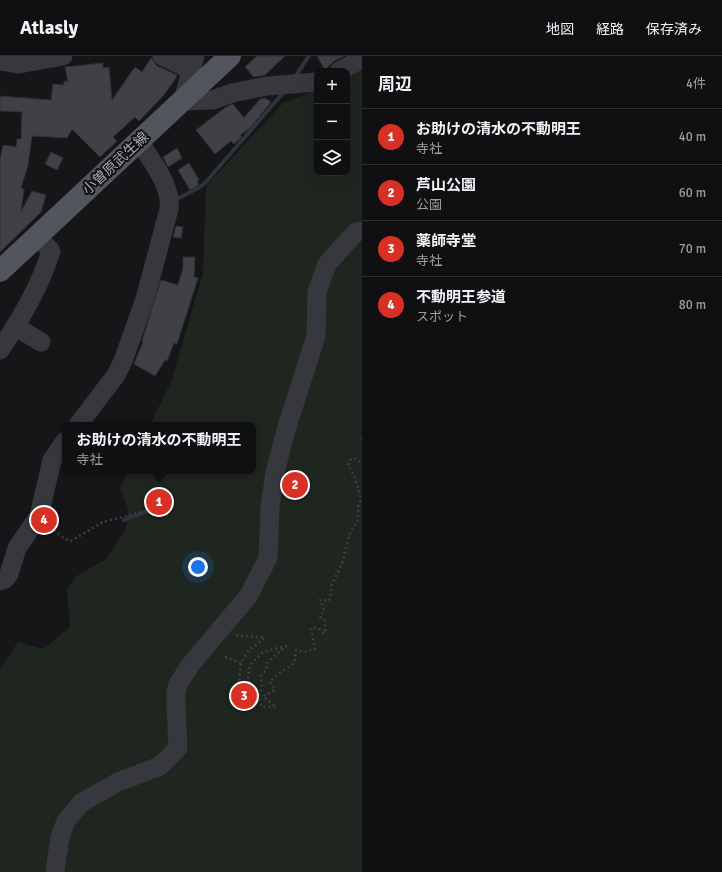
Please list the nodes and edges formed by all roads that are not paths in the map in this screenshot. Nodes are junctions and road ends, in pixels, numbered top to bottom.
1 (63, 56) edge
2 (162, 56) edge
3 (230, 56) edge
4 (362, 59) edge
5 (0, 61) edge
6 (193, 63) edge
7 (345, 68) edge
8 (314, 82) edge
9 (183, 101) junction
10 (139, 141) junction
11 (362, 231) edge
12 (37, 236) junction
13 (0, 271) edge
14 (16, 327) junction
15 (42, 342) dead end
16 (0, 350) edge
17 (80, 422) edge
18 (62, 445) edge
19 (0, 581) edge
20 (55, 872) edge

1 - 5 street
2 - 6 street
3 - 9 main road, 小曽原武生線
4 - 7 street
6 - 9 street
8 - 9 street
9 - 10 main road, 小曽原武生線
10 - 12 main road, 小曽原武生線
10 - 17 street
11 - 20 street
12 - 13 main road, 小曽原武生線
12 - 14 street
14 - 15 street
14 - 16 street
18 - 19 street

